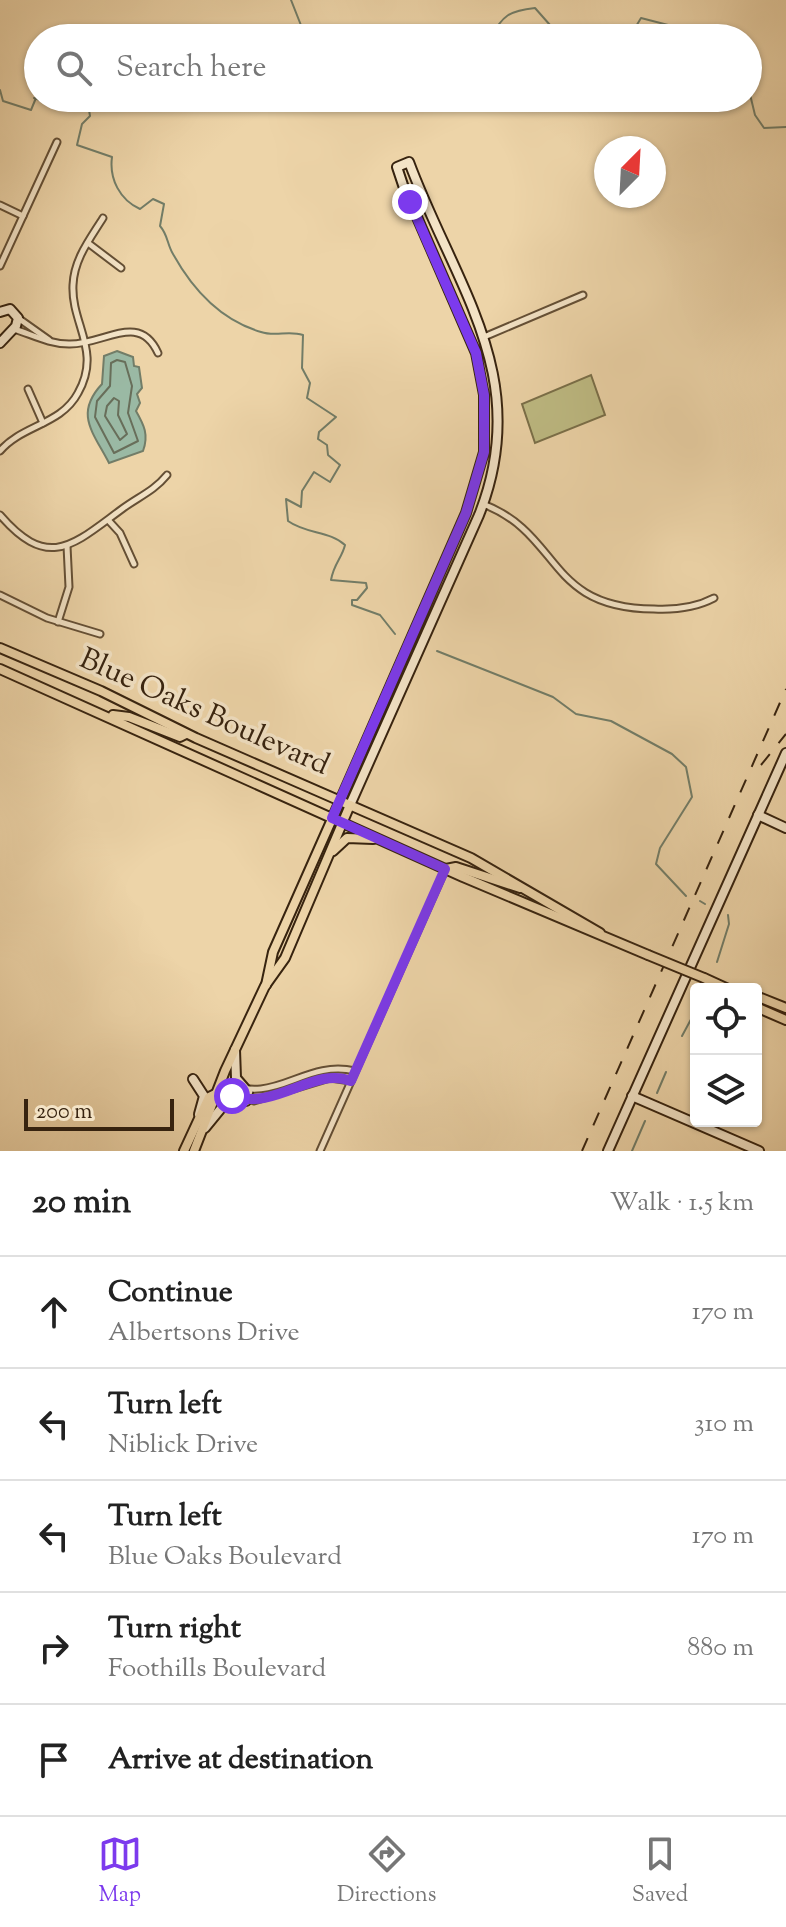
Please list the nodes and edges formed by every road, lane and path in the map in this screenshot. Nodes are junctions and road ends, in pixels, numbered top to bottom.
1 (57, 142) dead end
2 (0, 205) edge
3 (23, 216) junction
4 (103, 218) dead end
5 (426, 236) junction
6 (88, 243) junction
7 (450, 257) junction
8 (0, 266) edge
9 (121, 268) dead end
10 (583, 295) dead end
11 (0, 312) edge
12 (18, 318) junction
13 (7, 329) edge
14 (37, 334) junction
15 (484, 337) junction
16 (472, 342) junction
17 (0, 343) edge
18 (85, 343) junction
19 (158, 353) dead end
20 (28, 389) dead end
21 (43, 423) junction
22 (0, 451) edge
23 (167, 475) dead end
24 (471, 499) junction
25 (483, 504) junction
26 (0, 515) edge
27 (109, 521) junction
28 (67, 546) junction
29 (134, 564) dead end
30 (0, 595) edge
31 (714, 598) dead end
32 (58, 622) junction
33 (100, 634) dead end
34 (0, 648) edge
35 (0, 669) edge
36 (104, 713) junction
37 (186, 734) junction
38 (786, 753) edge
39 (340, 801) junction
40 (350, 805) junction
41 (758, 815) junction
42 (332, 818) junction
43 (342, 822) junction
44 (786, 828) edge
45 (381, 839) junction
46 (326, 858) junction
47 (445, 869) junction
48 (533, 891) junction
49 (283, 929) junction
50 (600, 934) junction
51 (285, 958) junction
52 (715, 983) edge
53 (265, 986) junction
54 (762, 998) edge
55 (786, 1008) edge
56 (762, 1010) edge
57 (786, 1020) edge
58 (235, 1050) junction
59 (355, 1071) junction
60 (193, 1079) dead end
61 (351, 1081) junction
62 (218, 1088) junction
63 (247, 1096) junction
64 (632, 1096) junction
65 (201, 1126) junction
66 (184, 1151) edge
67 (194, 1151) edge
68 (320, 1151) edge
69 (608, 1151) edge
70 (759, 1151) edge

1 - 3 street
2 - 3 street
3 - 8 street
4 - 6 street
5 - 7 street
5 - 7 street
5 - 16 street
6 - 9 street
6 - 18 street
7 - 15 street
10 - 15 street
11 - 12 street
12 - 13 street
12 - 14 street
13 - 14 street
13 - 17 street
14 - 18 street
15 - 16 street
15 - 25 street
16 - 24 street
18 - 19 street
18 - 21 street
20 - 21 street
21 - 22 street
23 - 27 street
24 - 25 street
24 - 39 street
25 - 31 street
25 - 40 street
26 - 28 street
27 - 28 street
27 - 29 street
28 - 32 street
30 - 32 street
32 - 33 street
34 - 37 main road, Blue Oaks Boulevard
35 - 36 main road, Blue Oaks Boulevard
36 - 37 main road
36 - 42 main road, Blue Oaks Boulevard
37 - 39 main road, Blue Oaks Boulevard
38 - 41 street
39 - 40 main road, Blue Oaks Boulevard
39 - 42 main road
40 - 43 main road
40 - 48 main road, Blue Oaks Boulevard
41 - 44 street
41 - 64 street
42 - 43 main road, Blue Oaks Boulevard
42 - 49 main road
43 - 45 main road, Blue Oaks Boulevard
43 - 46 main road
45 - 46 main road
45 - 47 main road, Blue Oaks Boulevard
46 - 51 main road
47 - 48 main road
47 - 50 main road, Blue Oaks Boulevard
47 - 59 street
48 - 50 main road, Blue Oaks Boulevard
49 - 51 street
49 - 53 main road
50 - 52 main road, Blue Oaks Boulevard, bridge
51 - 53 main road
53 - 58 main road
54 - 55 main road
56 - 57 main road
58 - 62 main road
58 - 63 street
59 - 61 street
59 - 63 street
60 - 65 street
61 - 63 street
61 - 68 street
62 - 63 street
62 - 65 main road
63 - 65 street
64 - 69 street
64 - 70 street
65 - 66 main road
65 - 67 main road

